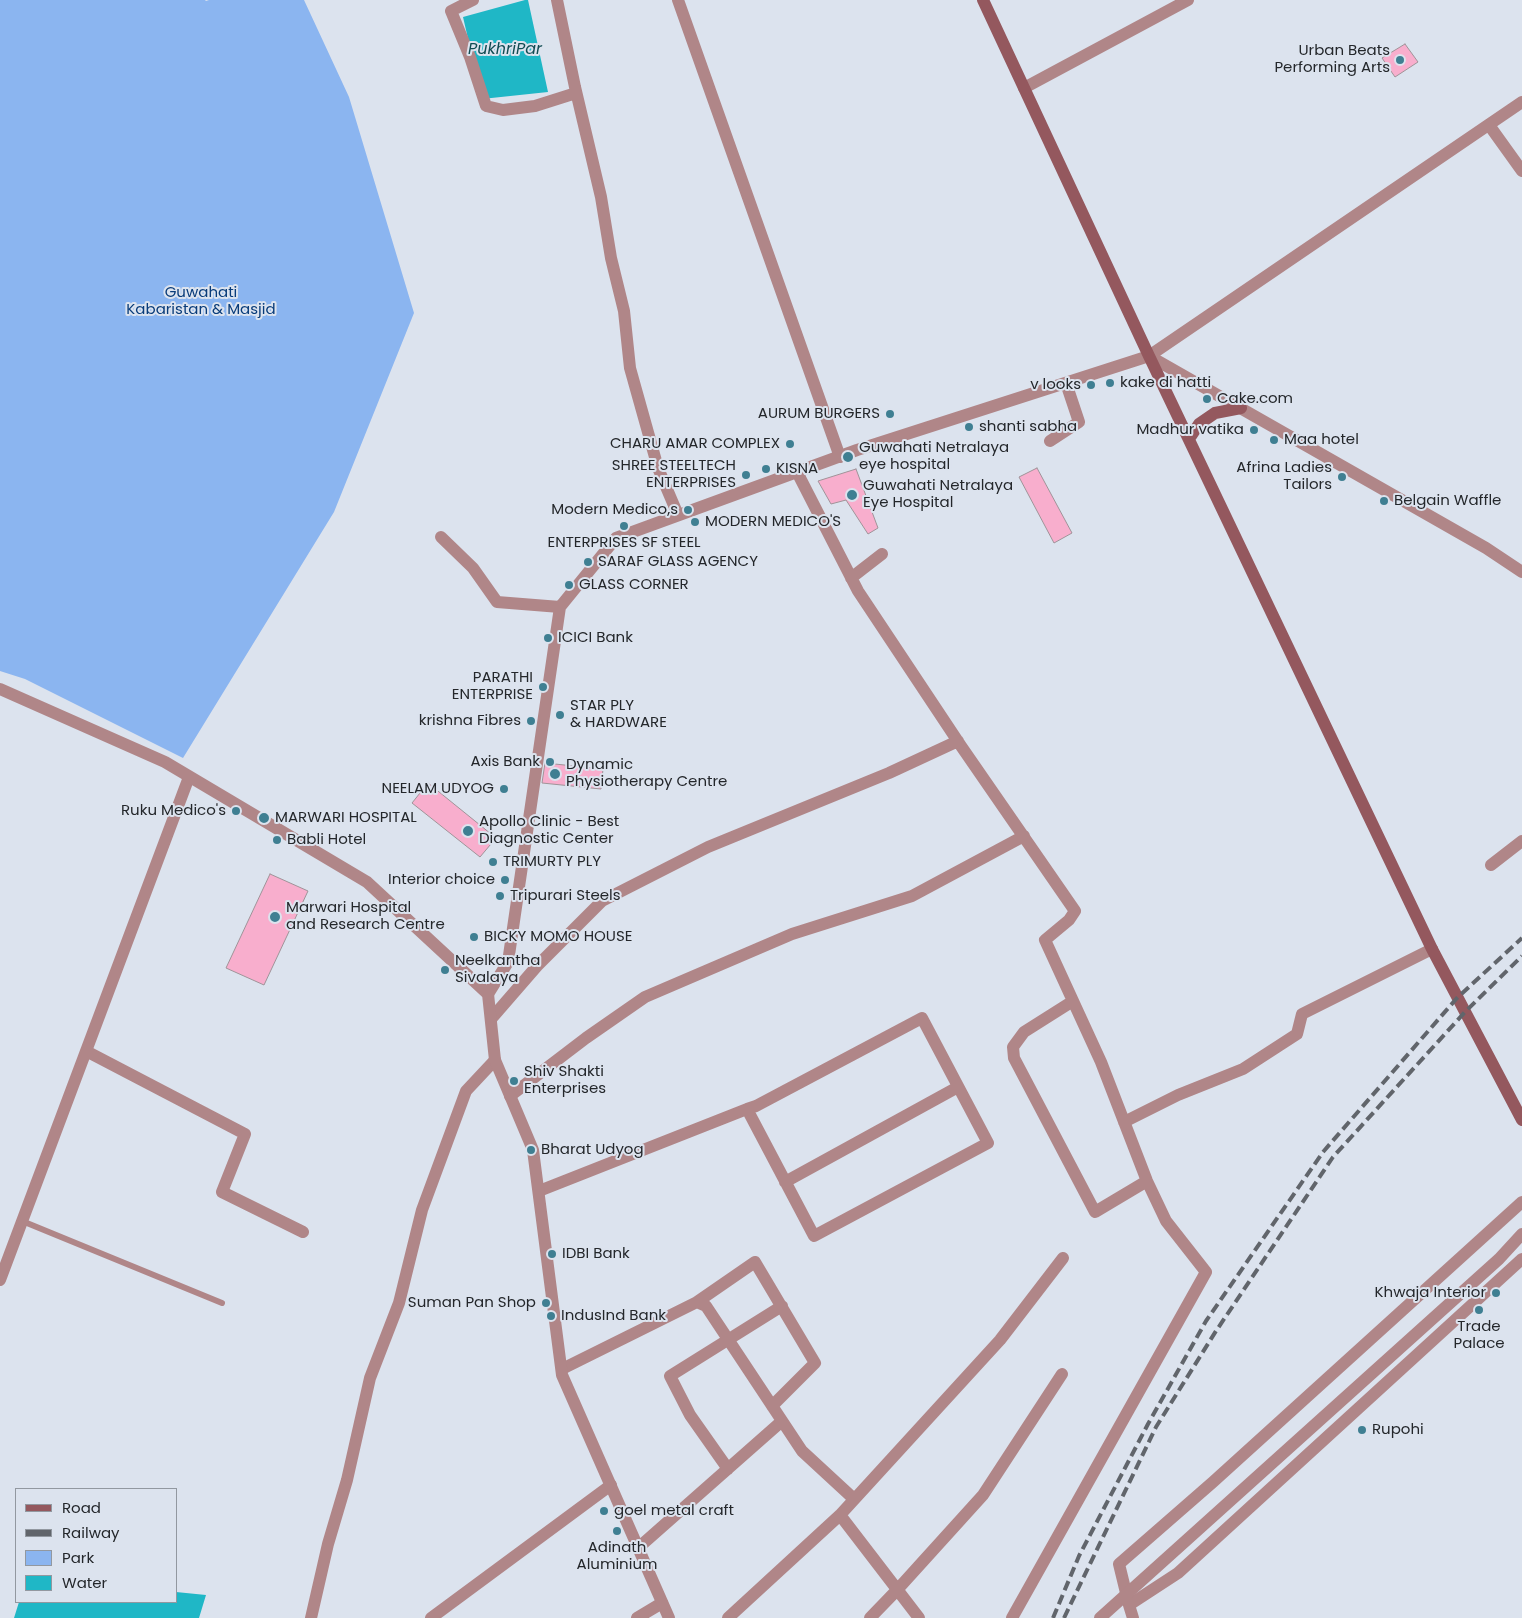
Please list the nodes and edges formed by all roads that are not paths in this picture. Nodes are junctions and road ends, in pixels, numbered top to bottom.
1 (473, 0) edge
2 (557, 0) edge
3 (678, 0) edge
4 (983, 0) edge
5 (1188, 0) edge
6 (449, 5) edge
7 (1024, 88) junction
8 (576, 93) junction
9 (1522, 102) edge
10 (1489, 125) junction
11 (1522, 171) edge
12 (1149, 356) junction
13 (1066, 383) junction
14 (1241, 408) junction
15 (1189, 439) junction
16 (1050, 441) dead end
17 (840, 457) junction
18 (797, 472) junction
19 (678, 515) junction
20 (441, 538) dead end
21 (882, 554) dead end
22 (1522, 572) edge
23 (851, 578) junction
24 (560, 607) junction
25 (0, 689) edge
26 (958, 742) junction
27 (189, 777) junction
28 (1024, 836) junction
29 (1522, 841) edge
30 (1491, 864) dead end
31 (1432, 949) junction
32 (488, 994) junction
33 (1073, 1001) junction
34 (491, 1020) junction
35 (86, 1050) junction
36 (495, 1060) junction
37 (958, 1087) junction
38 (510, 1096) junction
39 (747, 1109) junction
40 (1522, 1120) edge
41 (1124, 1122) junction
42 (1146, 1181) junction
43 (785, 1182) junction
44 (539, 1191) junction
45 (1522, 1202) edge
46 (22, 1221) junction
47 (303, 1232) dead end
48 (1522, 1234) edge
49 (1063, 1258) dead end
50 (1522, 1259) edge
51 (0, 1280) edge
52 (697, 1302) junction
53 (222, 1303) dead end
54 (782, 1306) junction
55 (727, 1339) junction
56 (562, 1369) junction
57 (1062, 1374) dead end
58 (772, 1406) junction
59 (782, 1422) junction
60 (728, 1469) junction
61 (611, 1486) junction
62 (854, 1499) junction
63 (840, 1515) junction
64 (638, 1548) junction
65 (897, 1590) junction
66 (662, 1603) junction
67 (1129, 1605) junction
68 (311, 1618) edge
69 (431, 1618) edge
70 (637, 1618) edge
71 (669, 1618) edge
72 (728, 1618) edge
73 (870, 1618) edge
74 (919, 1618) edge
75 (1012, 1618) edge
76 (1100, 1618) edge
77 (1133, 1618) edge

1 - 6 street
2 - 8 street
3 - 17 street
4 - 7 main road
5 - 7 street
6 - 8 street
7 - 12 main road
8 - 19 street
9 - 10 street
10 - 11 street
10 - 12 street
12 - 13 street
12 - 14 street
12 - 15 main road
13 - 16 street
13 - 17 street
14 - 15 main road
14 - 22 street
15 - 31 main road
17 - 18 street
18 - 19 street
18 - 23 street
19 - 24 street
20 - 24 street
21 - 23 street
23 - 26 street
24 - 32 street
25 - 27 street
26 - 28 street
26 - 34 street
27 - 32 street
27 - 35 street
28 - 33 street
28 - 38 street
29 - 30 street
31 - 40 main road
31 - 41 street
32 - 34 street
33 - 41 street
33 - 42 street
34 - 36 street
35 - 46 street
35 - 47 street
36 - 38 street
36 - 68 street
37 - 39 street
37 - 43 street
37 - 43 street
38 - 44 street
39 - 43 street
39 - 44 street
41 - 42 street
42 - 75 street
44 - 56 street
45 - 67 street
46 - 51 street
46 - 53 lane
48 - 76 street
49 - 62 street
50 - 67 street
52 - 54 street
52 - 55 street
52 - 56 street
54 - 55 street
54 - 58 street
55 - 58 street
55 - 60 street
56 - 61 street
57 - 65 street
58 - 59 street
59 - 60 street
59 - 62 street
60 - 64 street
61 - 64 street
61 - 69 street
62 - 63 street
63 - 65 street
63 - 72 street
64 - 66 street
65 - 73 street
65 - 74 street
66 - 70 street
66 - 71 street
67 - 77 street

